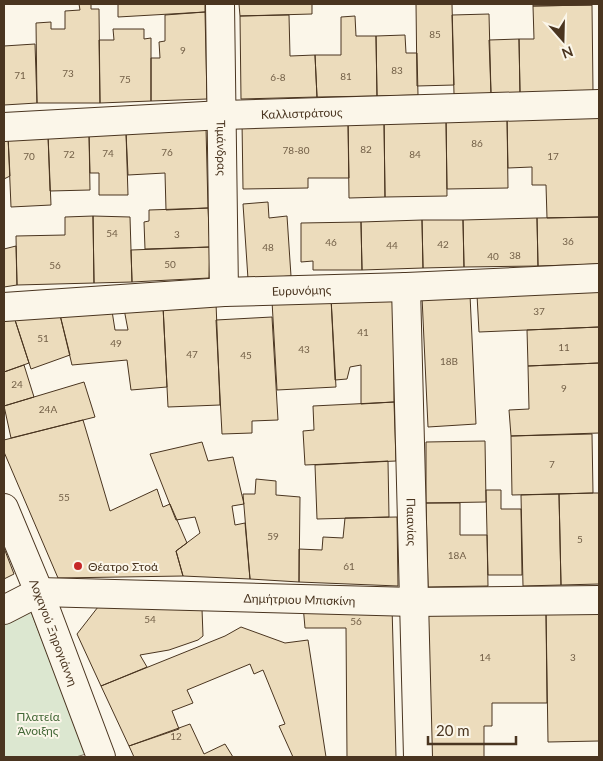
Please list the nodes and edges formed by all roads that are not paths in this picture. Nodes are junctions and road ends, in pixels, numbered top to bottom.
1 (220, 4) edge
2 (599, 104) edge
3 (223, 116) junction
4 (4, 126) edge
5 (599, 278) edge
6 (406, 287) junction
7 (224, 292) junction
8 (4, 307) edge
9 (4, 511) edge
10 (39, 592) junction
11 (599, 600) edge
12 (414, 602) junction
13 (4, 610) edge
14 (101, 757) edge
15 (418, 757) edge

1 - 3 street, Τιμάνδρας
2 - 3 street, Καλλιστράτους
3 - 4 street, Καλλιστράτους
3 - 7 street, Τιμάνδρας
5 - 6 street, Ευρυνόμης
6 - 7 street, Ευρυνόμης
6 - 12 street, Παιανίας
7 - 8 street, Ευρυνόμης
9 - 10 street, Λοχαγού Ξηρογιάννη
10 - 12 street, Δημήτριου Μπισκίνη
10 - 13 street, Δημήτριου Μπισκίνη
10 - 14 street, Λοχαγού Ξηρογιάννη
11 - 12 street, Δημήτριου Μπισκίνη
12 - 15 street, Παιανίας

